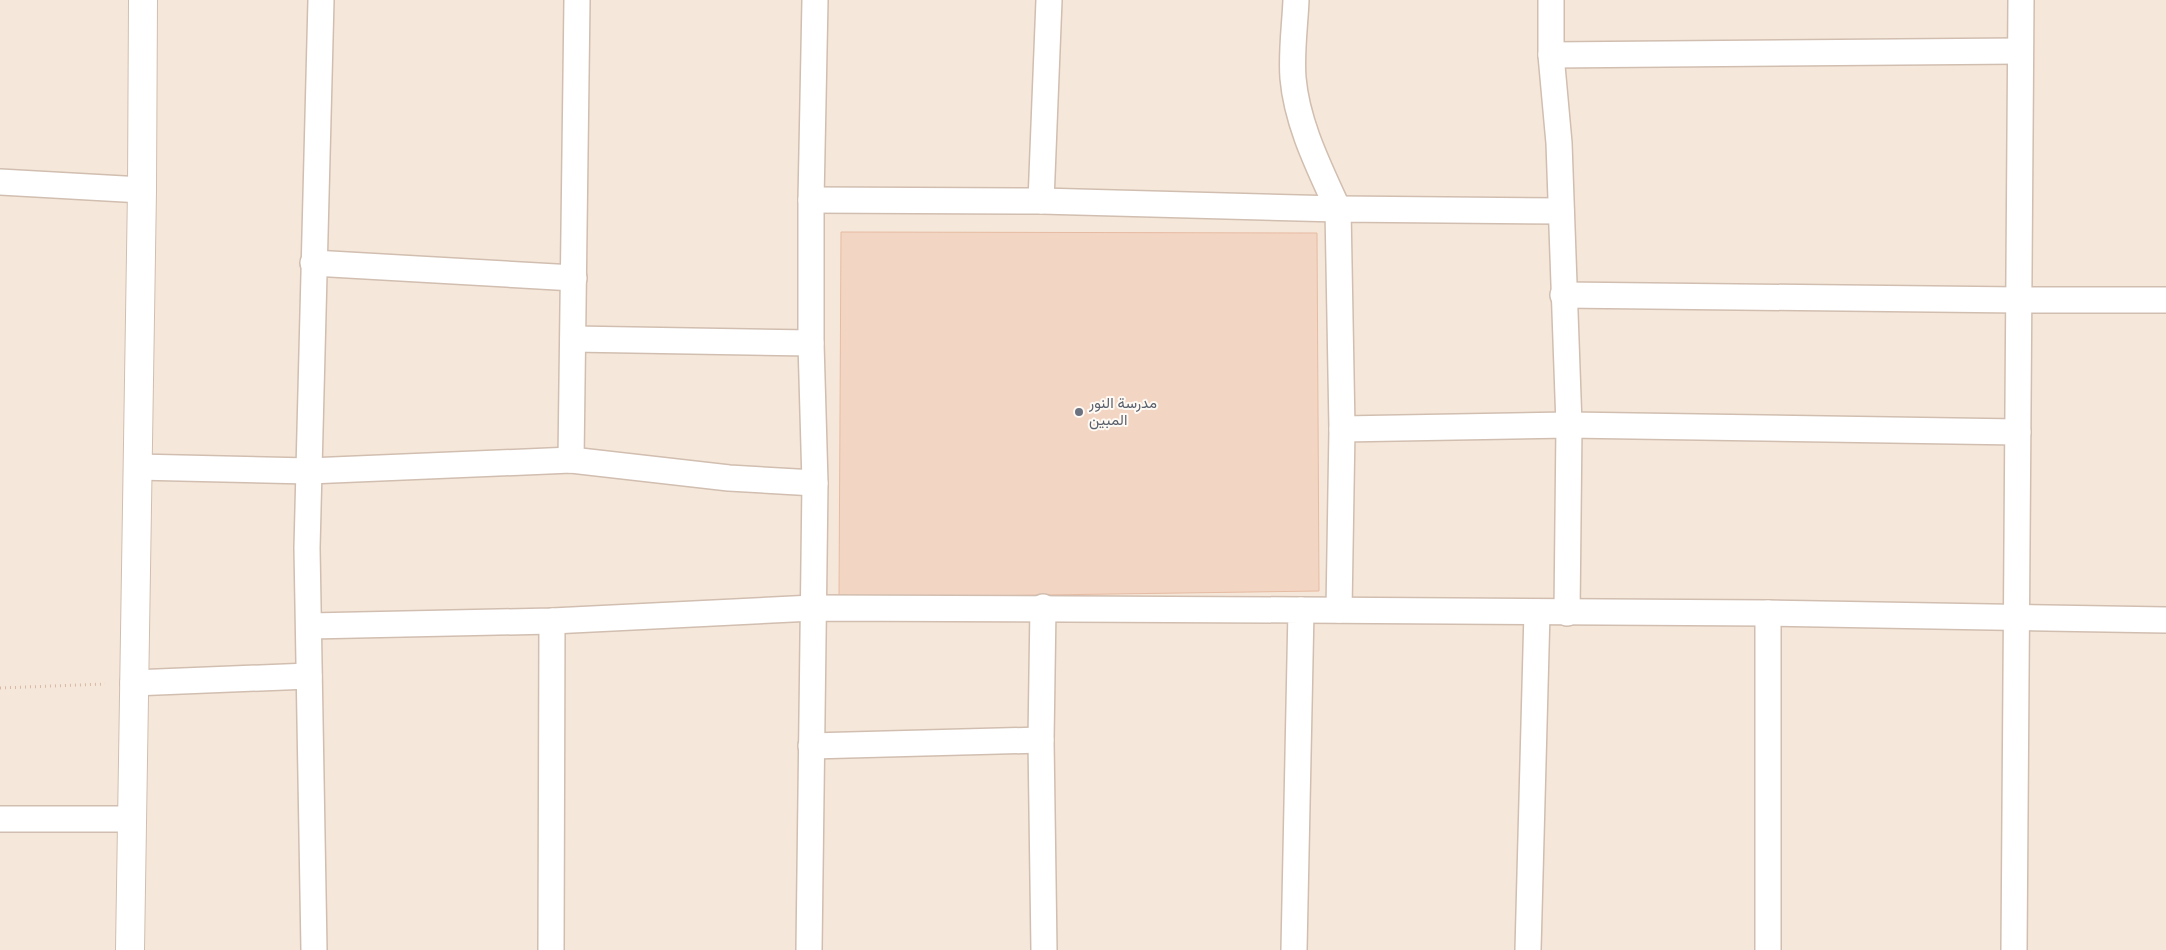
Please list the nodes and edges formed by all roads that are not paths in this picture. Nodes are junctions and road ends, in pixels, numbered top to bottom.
1 (143, 0) edge
2 (321, 0) edge
3 (577, 0) edge
4 (815, 0) edge
5 (1049, 0) edge
6 (1296, 0) edge
7 (1550, 0) edge
8 (2021, 0) edge
9 (2020, 51) junction
10 (1551, 55) junction
11 (0, 182) edge
12 (142, 190) junction
13 (811, 200) junction
14 (1041, 201) junction
15 (1338, 209) junction
16 (1561, 211) junction
17 (313, 263) junction
18 (574, 278) junction
19 (1563, 295) junction
20 (2020, 300) junction
21 (2166, 300) edge
22 (572, 339) junction
23 (811, 343) junction
24 (1569, 425) junction
25 (1342, 429) junction
26 (2018, 432) junction
27 (571, 460) junction
28 (138, 467) junction
29 (309, 471) junction
30 (815, 483) junction
31 (1043, 607) junction
32 (813, 608) junction
33 (1301, 610) junction
34 (1339, 610) junction
35 (1537, 612) junction
36 (1568, 613) junction
37 (1768, 613) junction
38 (2017, 617) junction
39 (2166, 620) edge
40 (552, 621) junction
41 (310, 626) junction
42 (309, 676) junction
43 (134, 684) junction
44 (1041, 740) junction
45 (811, 746) junction
46 (0, 819) edge
47 (132, 819) junction
48 (130, 950) edge
49 (314, 950) edge
50 (551, 950) edge
51 (809, 950) edge
52 (1044, 950) edge
53 (1294, 950) edge
54 (1528, 950) edge
55 (1768, 950) edge
56 (2014, 950) edge

1 - 12 street
2 - 17 street
3 - 18 street
4 - 13 street
5 - 14 street
6 - 15 street
7 - 10 street
8 - 9 street
9 - 10 street
9 - 20 street
10 - 16 street
11 - 12 street
12 - 28 street
13 - 14 street
13 - 23 street
14 - 15 street
15 - 16 street
15 - 25 street
16 - 19 street
17 - 18 street
17 - 29 street
18 - 22 street
19 - 20 street
19 - 24 street
20 - 21 street
20 - 26 street
22 - 23 street
22 - 27 street
23 - 30 street
24 - 25 street
24 - 26 street
24 - 36 street
25 - 34 street
26 - 38 street
27 - 29 street
27 - 30 street
28 - 29 street
28 - 43 street
29 - 41 street
30 - 32 street
31 - 32 street
31 - 33 street
31 - 44 street
32 - 40 street
32 - 45 street
33 - 34 street
33 - 53 street
34 - 35 street
35 - 36 street
35 - 54 street
36 - 37 street
37 - 38 street
37 - 55 street
38 - 39 street
38 - 56 street
40 - 41 street
40 - 50 street
41 - 42 street
42 - 43 street
42 - 49 street
43 - 47 street
44 - 45 street
44 - 52 street
45 - 51 street
46 - 47 street
47 - 48 street

